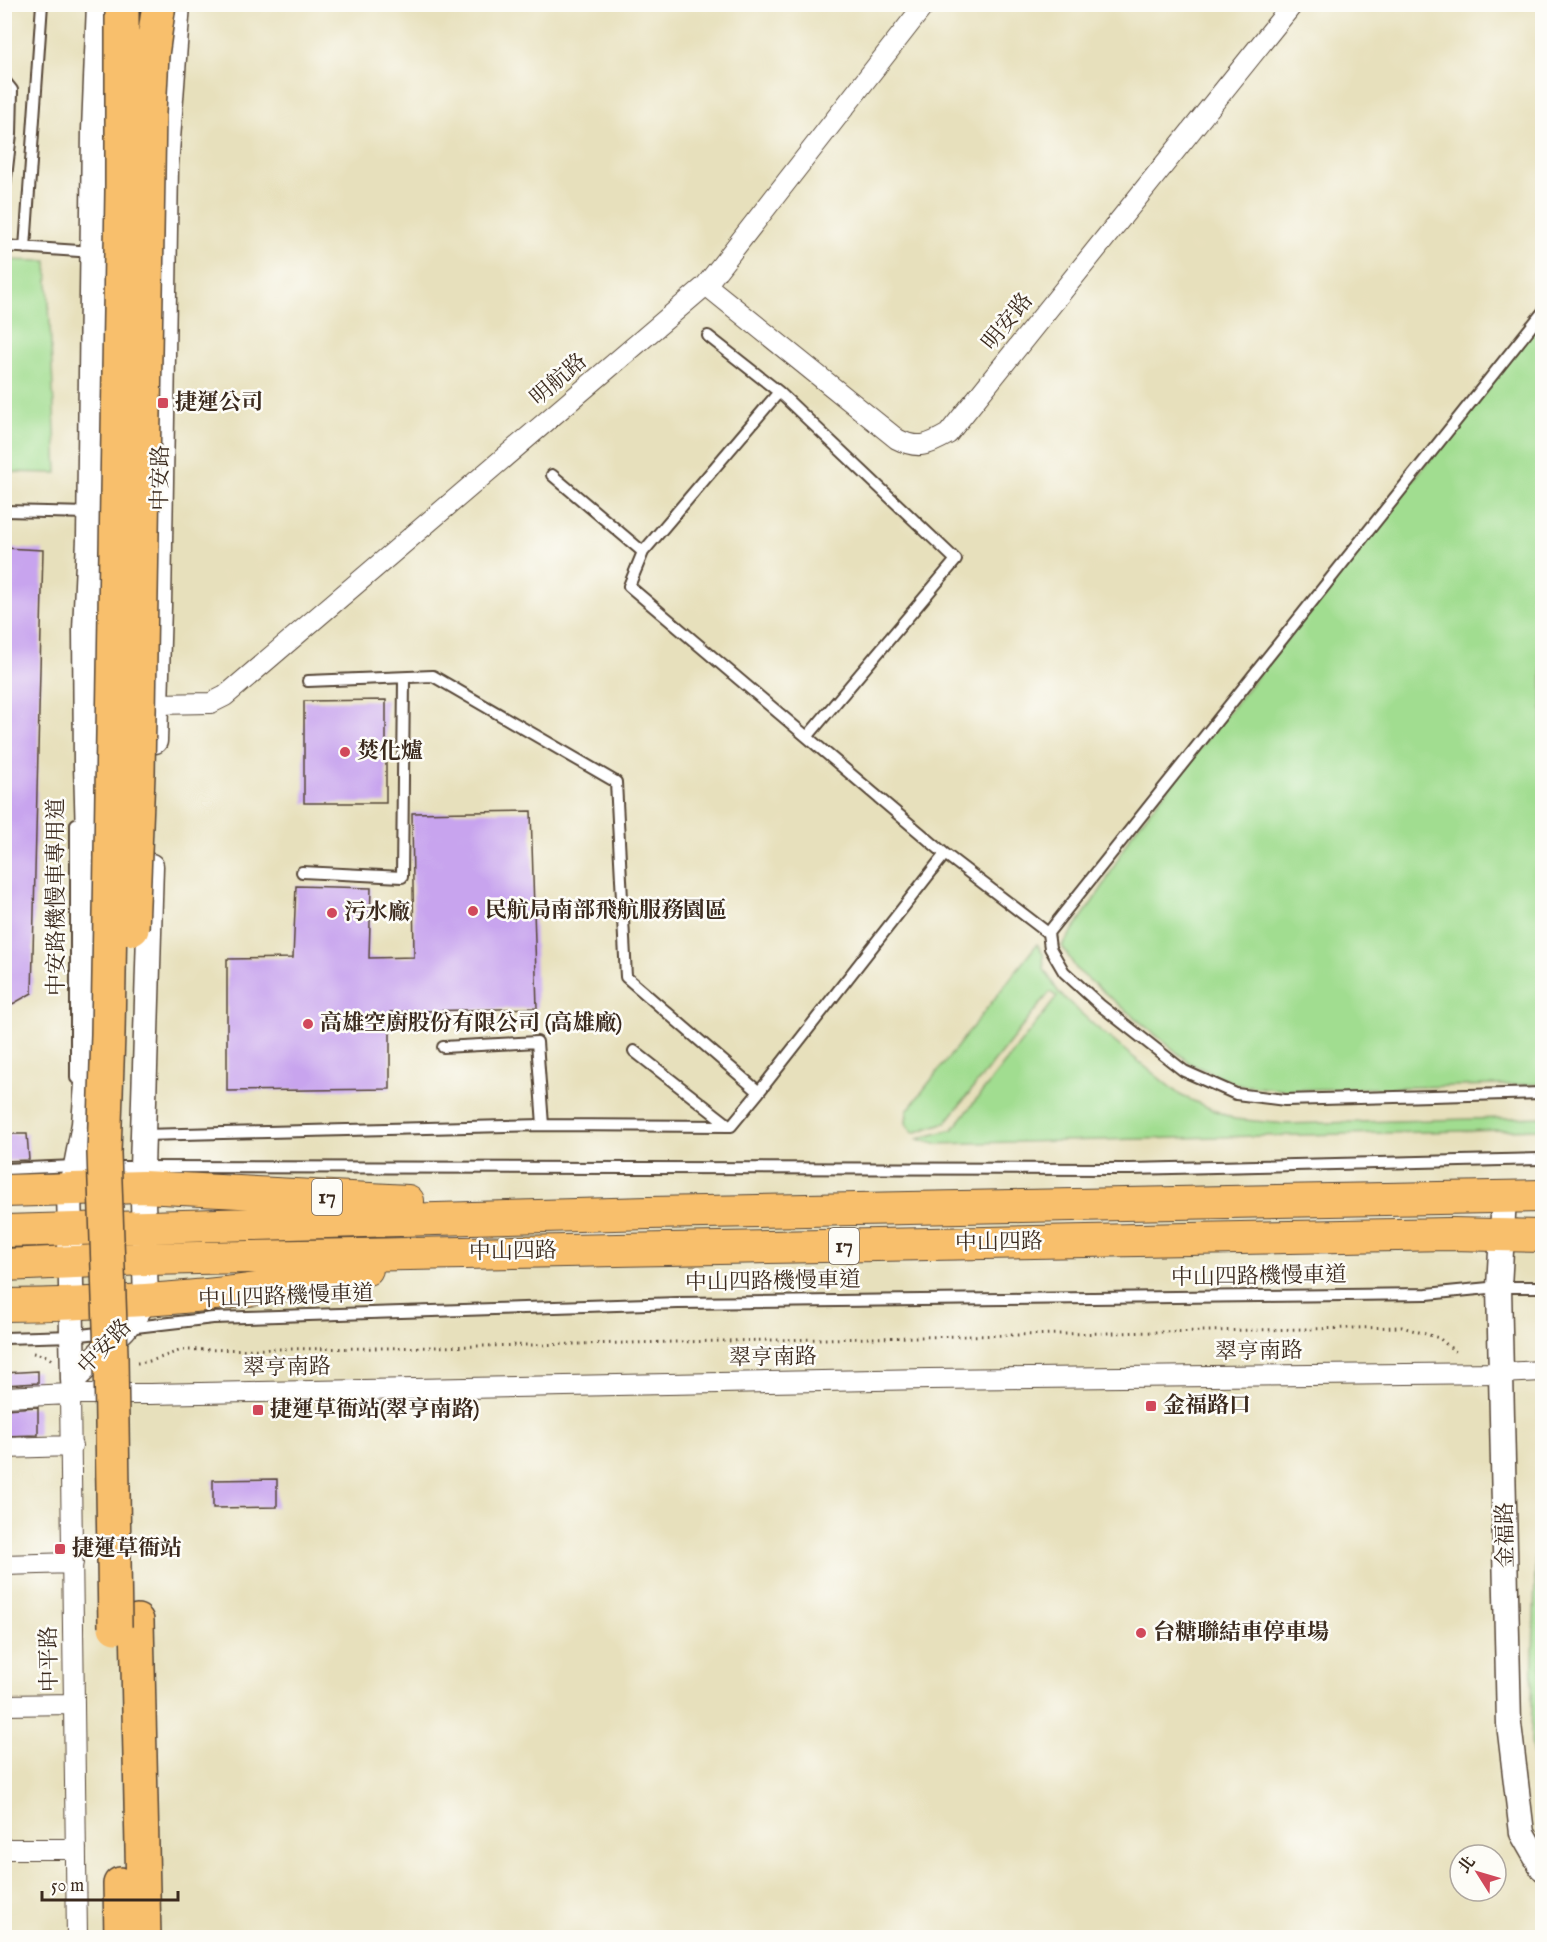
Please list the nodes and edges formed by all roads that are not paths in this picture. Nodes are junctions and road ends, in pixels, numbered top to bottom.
1 (42, 4) edge
2 (99, 4) edge
3 (122, 4) edge
4 (134, 4) edge
5 (159, 4) edge
6 (178, 4) edge
7 (926, 4) edge
8 (1293, 4) edge
9 (4, 80) edge
10 (4, 195) edge
11 (4, 246) edge
12 (25, 248) junction
13 (102, 252) junction
14 (140, 255) junction
15 (164, 256) junction
16 (706, 285) junction
17 (1542, 313) edge
18 (708, 336) dead end
19 (779, 392) junction
20 (552, 475) dead end
21 (4, 511) edge
22 (90, 513) junction
23 (643, 552) junction
24 (85, 630) junction
25 (404, 679) junction
26 (308, 681) dead end
27 (156, 704) junction
28 (807, 737) junction
29 (945, 854) junction
30 (303, 872) dead end
31 (1048, 933) junction
32 (91, 945) junction
33 (148, 951) junction
34 (118, 1035) junction
35 (443, 1047) dead end
36 (634, 1051) dead end
37 (759, 1092) junction
38 (1542, 1093) edge
39 (543, 1125) junction
40 (731, 1126) junction
41 (142, 1135) junction
42 (1542, 1160) edge
43 (4, 1169) edge
44 (83, 1172) junction
45 (142, 1178) junction
46 (4, 1191) edge
47 (1504, 1197) junction
48 (1542, 1197) edge
49 (649, 1213) junction
50 (145, 1227) junction
51 (70, 1229) junction
52 (4, 1231) edge
53 (1503, 1235) junction
54 (1542, 1236) edge
55 (455, 1253) junction
56 (146, 1259) junction
57 (70, 1263) junction
58 (4, 1265) edge
59 (1499, 1287) junction
60 (1542, 1287) edge
61 (146, 1301) junction
62 (4, 1305) edge
63 (71, 1305) junction
64 (124, 1329) junction
65 (73, 1336) junction
66 (4, 1338) edge
67 (1542, 1371) edge
68 (1501, 1373) junction
69 (72, 1381) junction
70 (4, 1397) edge
71 (72, 1446) junction
72 (4, 1448) edge
73 (73, 1563) junction
74 (4, 1565) edge
75 (126, 1624) junction
76 (74, 1704) junction
77 (4, 1705) edge
78 (4, 1849) edge
79 (76, 1849) junction
80 (1542, 1868) edge
81 (77, 1938) edge
82 (121, 1938) edge
83 (144, 1938) edge

1 - 12 lane
2 - 13 street, 中安路
3 - 34 highway, bridge
4 - 34 highway
5 - 34 highway, bridge
6 - 15 street, 中安路
7 - 16 street, 明航路
8 - 16 street, 明安路
9 - 10 lane
11 - 12 lane
12 - 13 lane
13 - 14 lane
13 - 22 street, 中安路
13 - 32 street, 中安路
14 - 15 lane
14 - 33 street, 中安路
15 - 27 street, 中安路
16 - 27 street, 明航路
17 - 31 lane
18 - 19 lane
19 - 23 lane
19 - 28 lane
20 - 23 lane
21 - 22 lane
22 - 24 street, 中安路
23 - 28 lane
24 - 32 street, 中安路
24 - 44 lane, 中安路機慢車專用道
25 - 26 lane
25 - 30 lane
25 - 37 lane
27 - 33 street, 中安路
28 - 29 lane
29 - 31 lane
29 - 37 lane
31 - 38 lane
32 - 44 street, 中安路
33 - 41 street, 中安路
34 - 75 highway
35 - 39 lane
36 - 40 lane
37 - 40 lane
39 - 40 lane
39 - 41 lane
41 - 45 street, 中安路
42 - 45 lane
43 - 44 lane
44 - 45 main road, 中山四路 / 17
44 - 46 main road, 中山四路 / 17
44 - 51 street, 中安路
45 - 49 main road, 中山四路 / 17
45 - 50 street, 中安路
47 - 48 main road, 中山四路 / 17
47 - 49 main road, 中山四路 / 17
47 - 53 street, 金福路
49 - 50 main road, 中山四路 / 17
50 - 51 main road, 中山四路 / 17
50 - 56 street, 中安路
51 - 52 main road, 中山四路 / 17
51 - 57 street, 中安路
53 - 54 main road, 中山四路 / 17
53 - 55 main road, 中山四路 / 17
53 - 59 street, 金福路
55 - 56 main road, 中山四路 / 17
55 - 61 main road, 中山四路 / 17
56 - 57 main road, 中山四路 / 17
56 - 61 street, 中安路
57 - 58 main road, 中山四路 / 17
57 - 63 street, 中安路
59 - 60 lane, 中山四路機慢車道
59 - 64 lane, 中山四路機慢車道
59 - 68 street, 金福路
61 - 63 main road, 中山四路 / 17
61 - 64 street, 中安路
62 - 63 main road, 中山四路 / 17
63 - 65 street, 中安路
64 - 65 lane, 中山四路機慢車道
64 - 69 street, 中安路
65 - 66 lane, 中山四路機慢車道
65 - 69 street, 中安路
67 - 68 street, 翠亨南路
68 - 69 street, 翠亨南路
68 - 80 street, 金福路
69 - 70 street, 翠亨南路
69 - 71 street, 中平路
71 - 72 street
71 - 73 street, 中平路
73 - 74 street
73 - 76 street, 中平路
75 - 82 highway
75 - 83 highway
76 - 77 street
76 - 79 street, 中平路
78 - 79 street
79 - 81 street, 中平路

